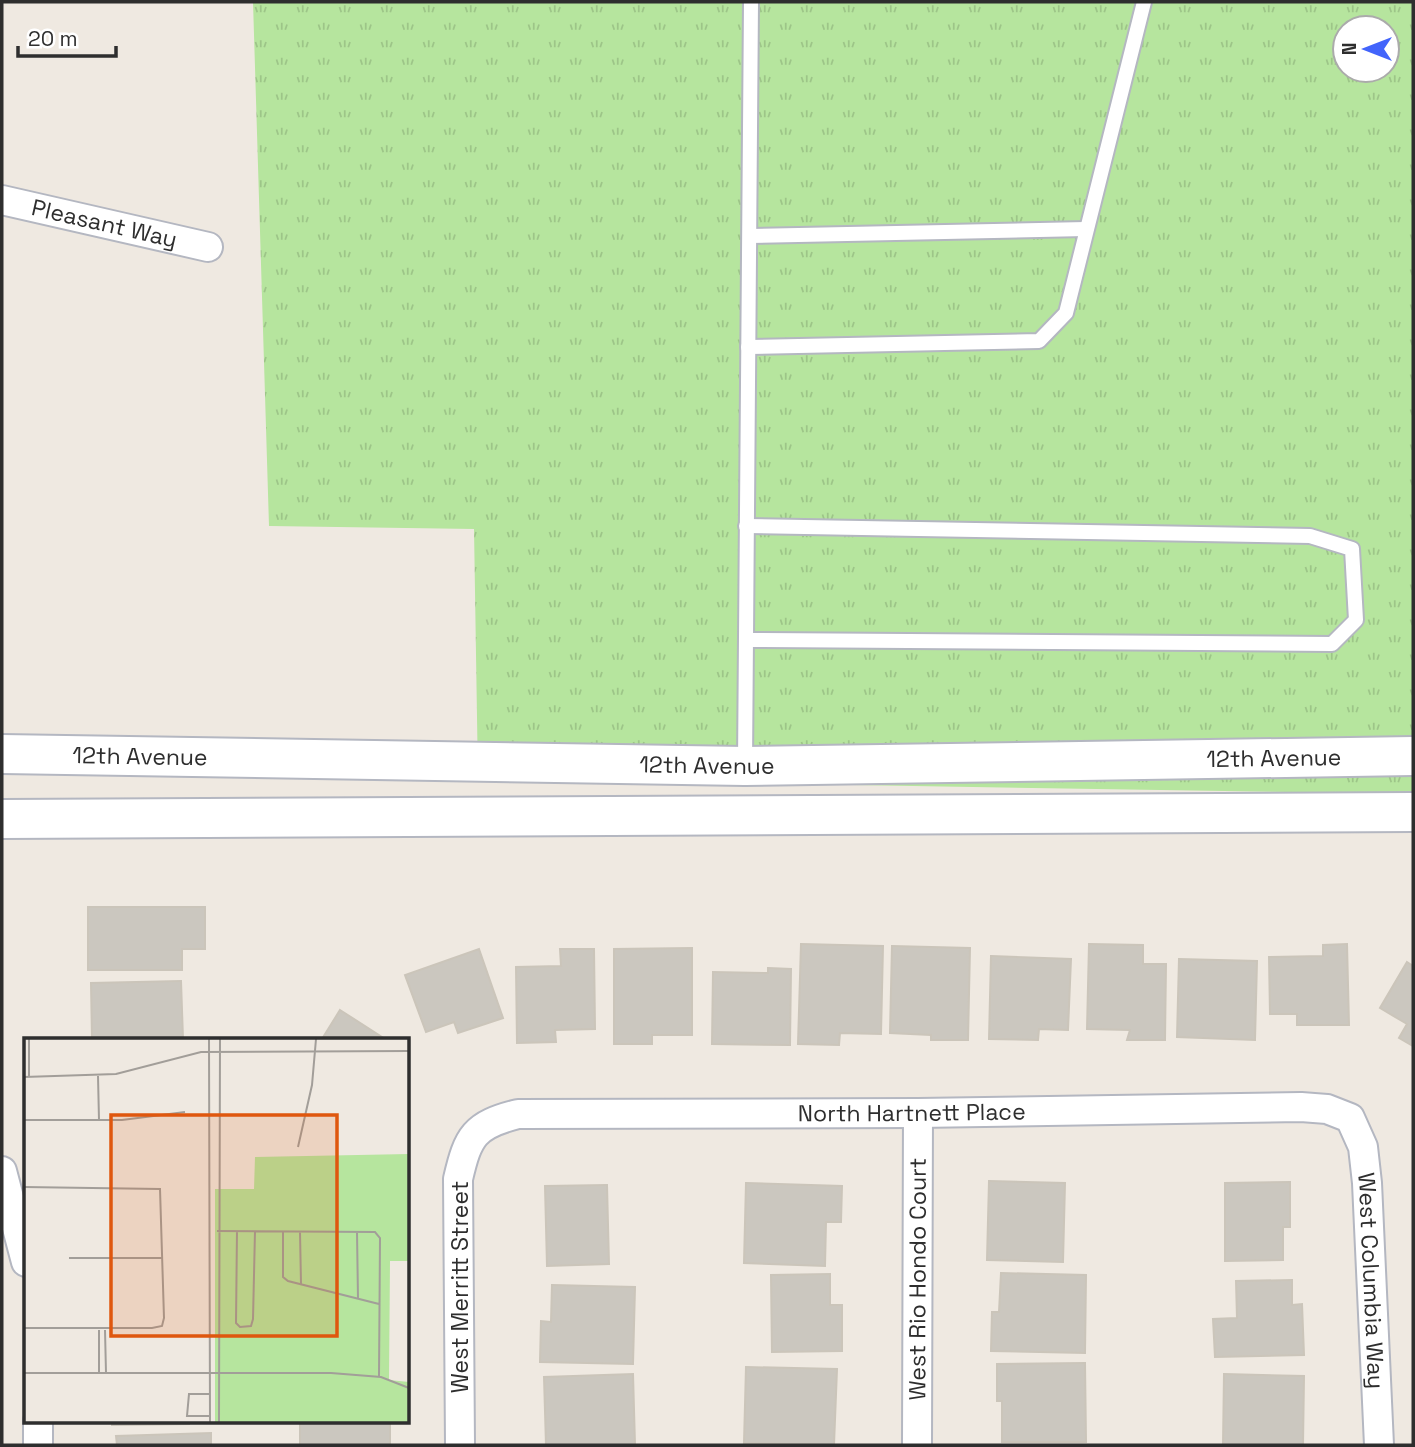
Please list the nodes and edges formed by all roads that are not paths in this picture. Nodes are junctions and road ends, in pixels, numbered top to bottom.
1 (751, 2) edge
2 (1144, 2) edge
3 (2, 200) edge
4 (1086, 229) junction
5 (750, 236) junction
6 (208, 247) dead end
7 (748, 347) junction
8 (746, 526) junction
9 (746, 640) junction
10 (2, 754) edge
11 (1413, 756) edge
12 (745, 766) junction
13 (1413, 812) edge
14 (2, 819) edge
15 (918, 1114) junction
16 (1350, 1118) joint
17 (475, 1132) joint
18 (2, 1171) edge
19 (24, 1254) edge
20 (38, 1422) edge
21 (38, 1445) edge
22 (460, 1445) edge
23 (918, 1445) edge
24 (1379, 1445) edge

1 - 5 lane
2 - 4 lane
3 - 6 street, Pleasant Way
4 - 5 lane
4 - 7 lane
5 - 7 lane
7 - 8 lane
8 - 9 lane
8 - 9 lane
9 - 12 lane
10 - 12 main road, 12th Avenue
11 - 12 main road, 12th Avenue
13 - 14 main road
15 - 16 street, North Hartnett Place
15 - 17 street, North Hartnett Place
15 - 23 street, West Rio Hondo Court
16 - 24 street, West Columbia Way
17 - 22 street, West Merritt Street
18 - 19 street
20 - 21 street

